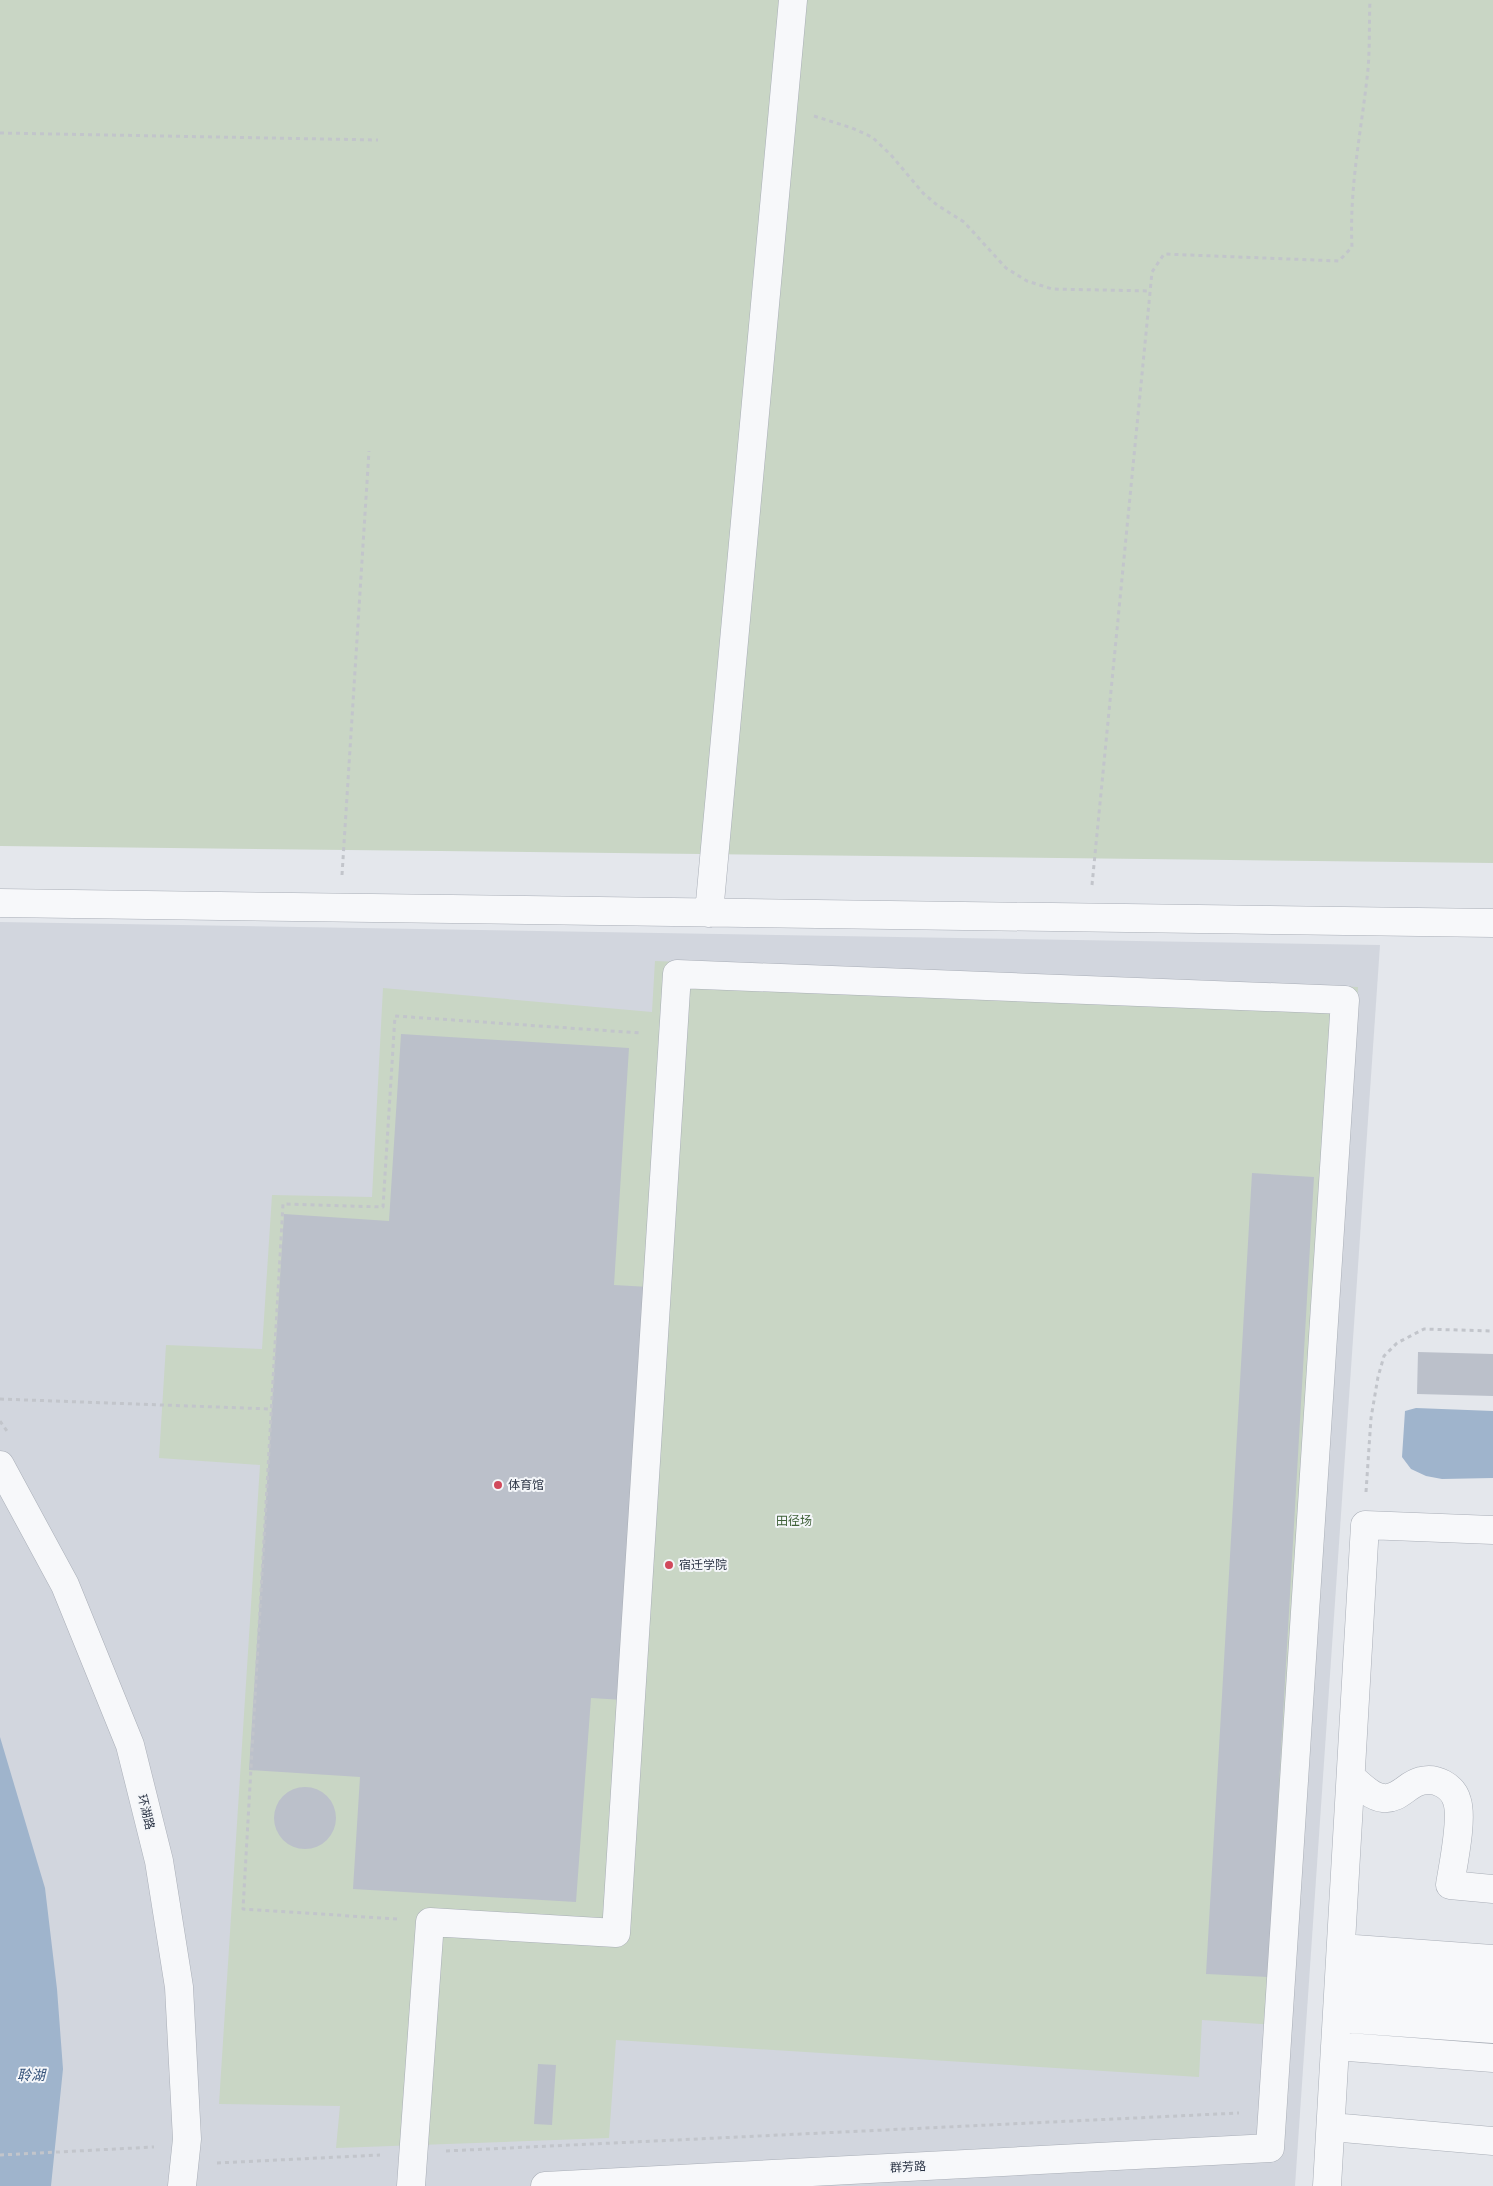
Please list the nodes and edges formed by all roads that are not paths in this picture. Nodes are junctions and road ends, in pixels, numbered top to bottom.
1 (793, 0) edge
2 (0, 903) edge
3 (709, 913) junction
4 (1493, 923) edge
5 (0, 1465) edge
6 (1493, 1530) edge
7 (1351, 1777) junction
8 (1493, 1889) edge
9 (1493, 1959) edge
10 (1340, 1971) junction
11 (1493, 1982) edge
12 (1493, 2002) edge
13 (1337, 2018) junction
14 (1493, 2029) edge
15 (1335, 2046) junction
16 (1493, 2058) edge
17 (1331, 2127) junction
18 (1493, 2142) edge
19 (689, 2182) edge
20 (182, 2186) edge
21 (411, 2186) edge
22 (545, 2186) edge
23 (1327, 2186) edge

1 - 3 street
2 - 3 street
3 - 4 street
5 - 20 street, 环湖路
6 - 7 street
7 - 8 street
7 - 10 street
9 - 10 street
10 - 11 street
10 - 12 street
10 - 13 street
13 - 14 street
13 - 15 street
15 - 16 street
15 - 17 street
17 - 18 street
17 - 23 street
19 - 21 street, 群芳路
19 - 22 street, 群芳路

